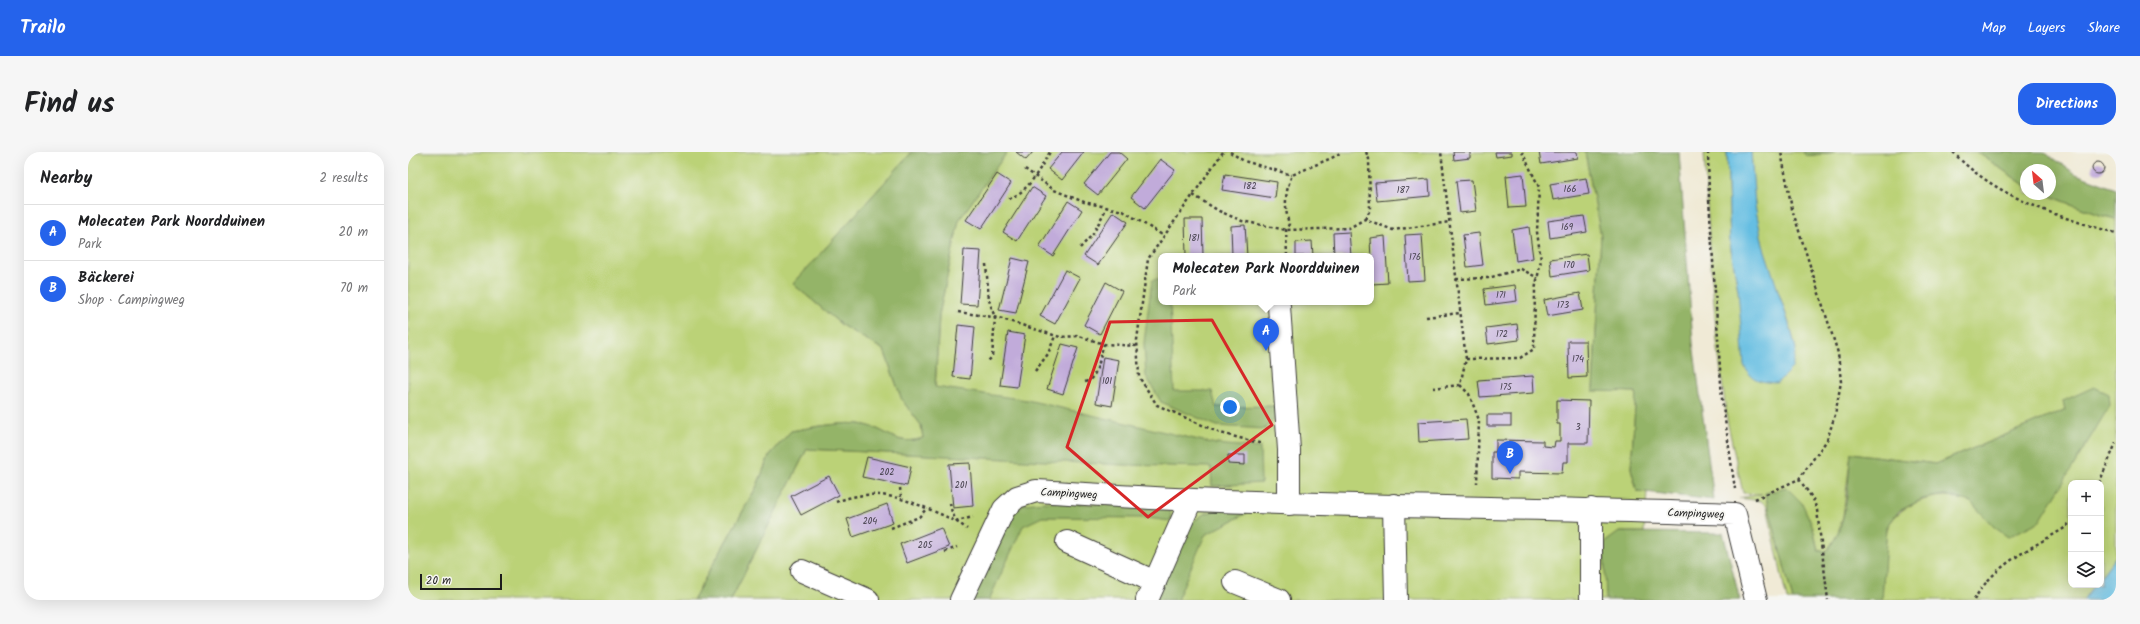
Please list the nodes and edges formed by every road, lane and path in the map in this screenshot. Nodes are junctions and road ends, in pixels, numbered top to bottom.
1 (1050, 152) edge
2 (1223, 152) edge
3 (1230, 152) edge
4 (1342, 152) edge
5 (1366, 152) edge
6 (1441, 152) edge
7 (1522, 152) edge
8 (1708, 152) edge
9 (1781, 152) edge
10 (1953, 152) edge
11 (1025, 169) dead end
12 (1292, 174) junction
13 (1036, 176) junction
14 (1193, 195) junction
15 (1009, 198) dead end
16 (1107, 207) junction
17 (1366, 219) junction
18 (1450, 222) junction
19 (1286, 230) junction
20 (2116, 233) edge
21 (1164, 236) junction
22 (1080, 248) dead end
23 (1287, 253) edge
24 (986, 264) dead end
25 (1538, 278) junction
26 (1456, 280) junction
27 (1279, 306) dead end
28 (958, 312) dead end
29 (1460, 313) junction
30 (1426, 317) dead end
31 (995, 318) junction
32 (1055, 336) junction
33 (1104, 344) junction
34 (1137, 346) junction
35 (1466, 359) junction
36 (987, 362) dead end
37 (1035, 371) dead end
38 (1085, 382) dead end
39 (1460, 385) junction
40 (1433, 388) dead end
41 (2116, 443) edge
42 (1289, 450) junction
43 (1799, 479) junction
44 (2100, 480) edge
45 (900, 488) dead end
46 (901, 497) junction
47 (1191, 500) junction
48 (836, 502) dead end
49 (950, 503) dead end
50 (1289, 504) junction
51 (1394, 505) junction
52 (1477, 506) junction
53 (1735, 506) junction
54 (927, 508) junction
55 (1591, 509) junction
56 (958, 522) junction
57 (2068, 525) edge
58 (891, 528) dead end
59 (1067, 542) dead end
60 (987, 544) junction
61 (802, 571) dead end
62 (1235, 582) dead end
63 (1151, 591) edge
64 (868, 600) edge
65 (961, 600) edge
66 (1279, 600) edge
67 (1396, 600) edge
68 (1591, 600) edge
69 (1756, 600) edge
70 (1828, 600) edge
71 (1974, 600) edge

1 - 13 path
2 - 14 path
3 - 12 path
4 - 12 path
5 - 17 path
6 - 18 path
7 - 25 path
8 - 53 path
9 - 43 path
10 - 20 path
11 - 13 path
12 - 19 path
13 - 15 path
13 - 16 path
14 - 19 path
14 - 21 path
16 - 21 path
16 - 22 path
17 - 18 path
17 - 19 path
18 - 26 path
19 - 23 path
21 - 34 path
24 - 31 path
25 - 26 path
25 - 35 path
26 - 29 path
27 - 42 street
28 - 31 path
29 - 30 path
29 - 35 path
31 - 32 path
31 - 36 path
32 - 33 path
32 - 37 path
33 - 34 path
33 - 38 path
34 - 42 path
35 - 39 path
39 - 40 path
39 - 52 path
41 - 44 path
42 - 50 street
43 - 53 path
43 - 70 path
45 - 46 path
46 - 48 path
46 - 54 path
47 - 50 street, Campingweg
47 - 60 street, Campingweg
47 - 63 street
49 - 56 path
50 - 51 street, Campingweg
51 - 52 street, Campingweg
51 - 67 street
52 - 55 street, Campingweg
53 - 55 street, Campingweg
53 - 69 street, Campingweg
54 - 56 path
54 - 58 path
55 - 68 street
56 - 60 path
57 - 71 path
59 - 63 street
60 - 65 street, Campingweg
61 - 64 street
62 - 66 street

